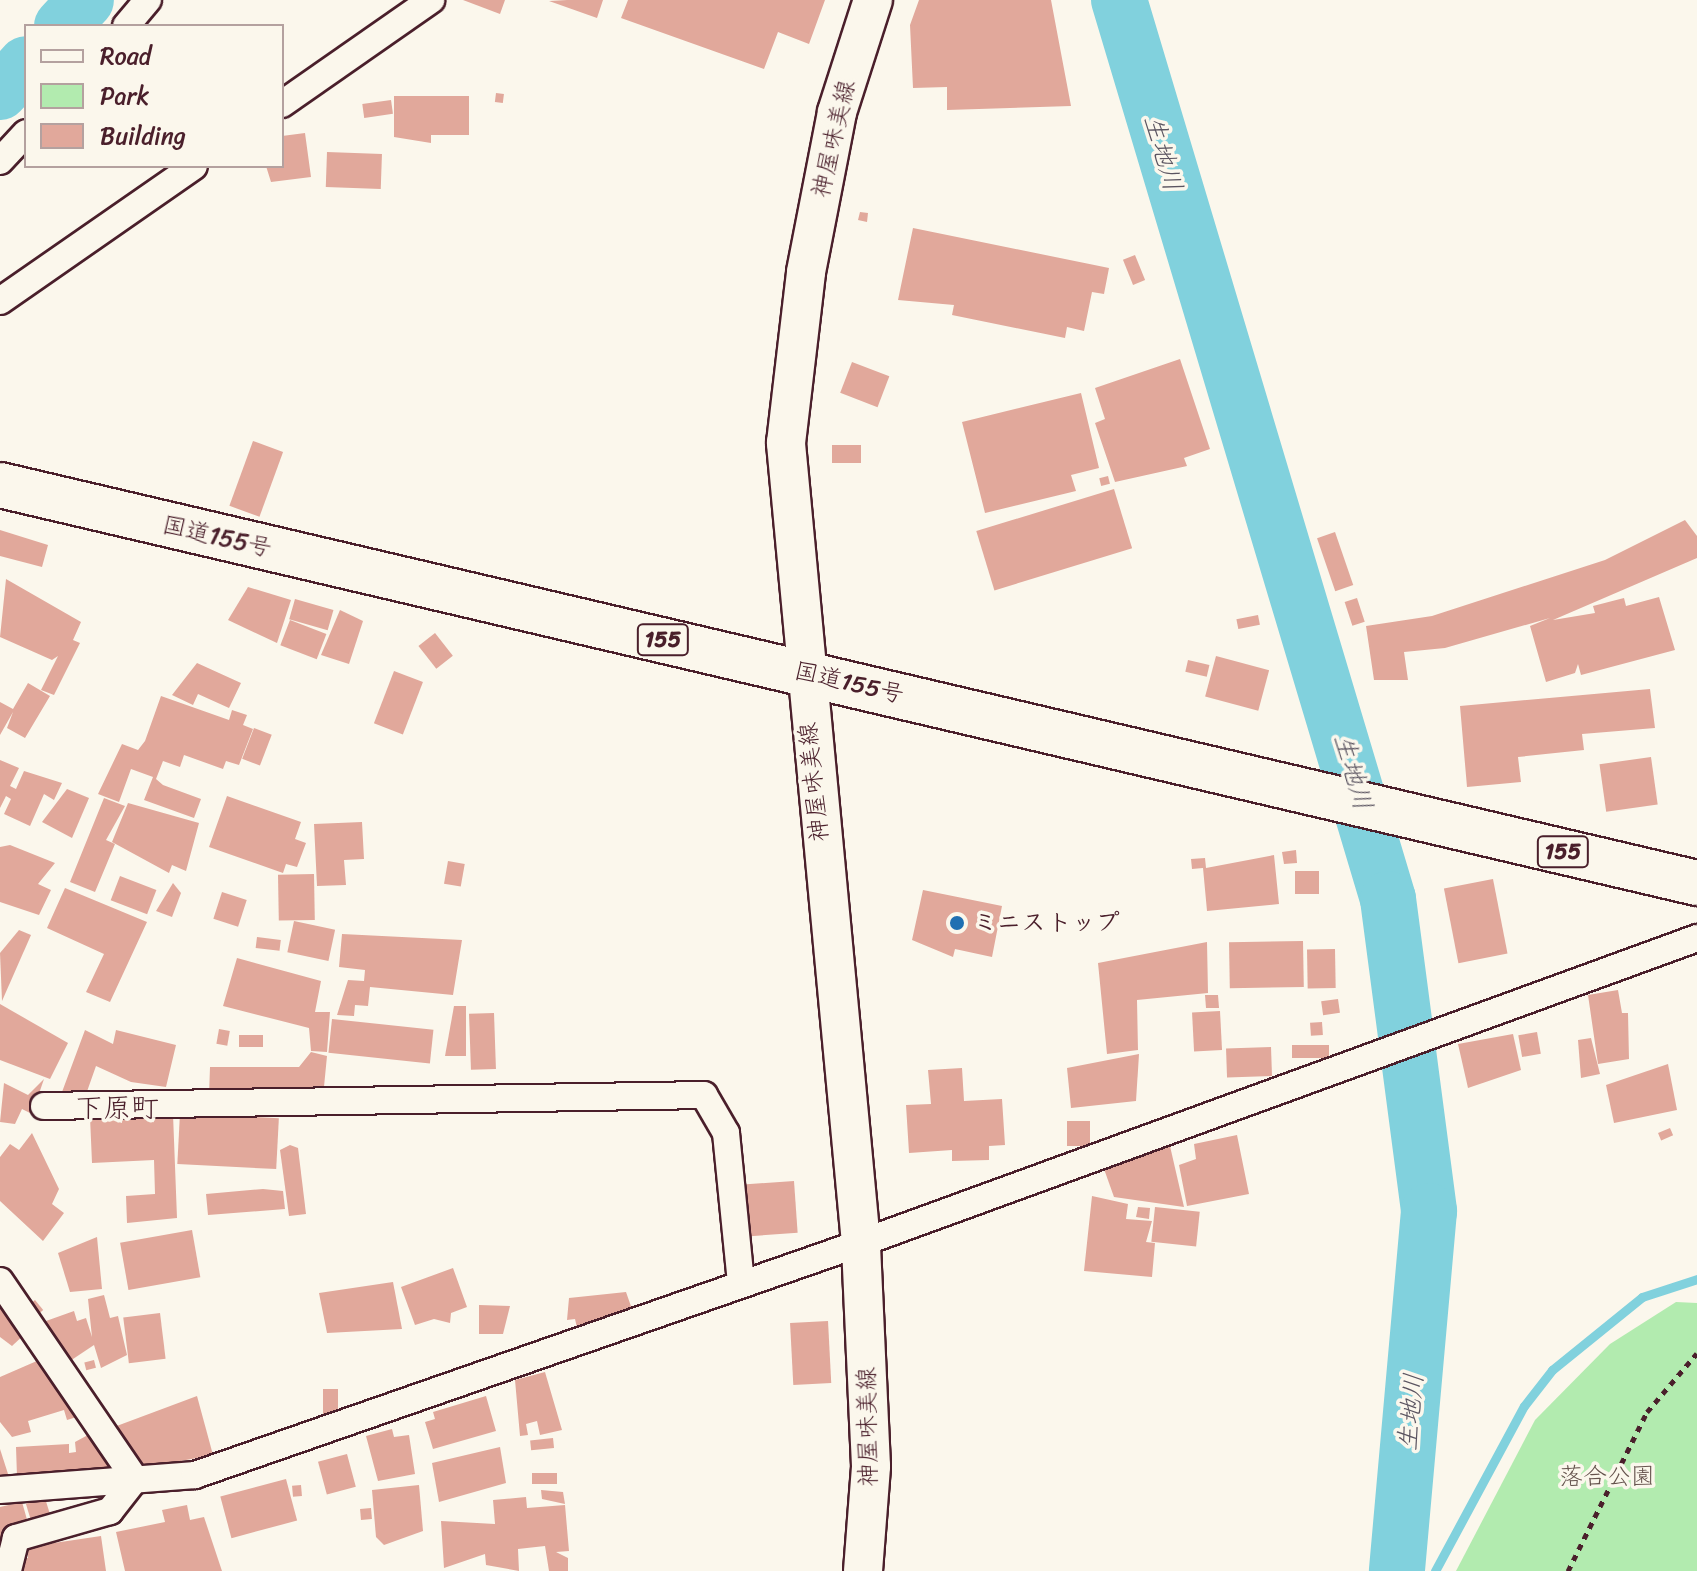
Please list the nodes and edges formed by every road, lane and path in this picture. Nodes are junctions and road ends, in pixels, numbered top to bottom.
1 (148, 0) edge
2 (431, 0) edge
3 (873, 0) edge
4 (128, 24) edge
5 (284, 103) edge
6 (24, 135) edge
7 (0, 161) edge
8 (191, 168) edge
9 (0, 301) edge
10 (0, 485) edge
11 (803, 672) junction
12 (1697, 883) edge
13 (1697, 938) edge
14 (44, 1106) dead end
15 (861, 1243) junction
16 (0, 1281) edge
17 (741, 1284) junction
18 (1697, 1353) edge
19 (135, 1479) junction
20 (0, 1490) edge
21 (8, 1571) edge
22 (863, 1571) edge
23 (1568, 1571) edge

1 - 4 street
2 - 5 street
3 - 11 main road, 神屋味美線
6 - 7 street
8 - 9 street
10 - 11 highway, 国道155号 / 155
11 - 12 highway, 国道155号 / 155
11 - 15 main road, 神屋味美線
13 - 15 street
14 - 17 street
15 - 17 street
15 - 22 main road, 神屋味美線
16 - 19 street
17 - 19 street
18 - 23 path
19 - 20 street
19 - 21 street

